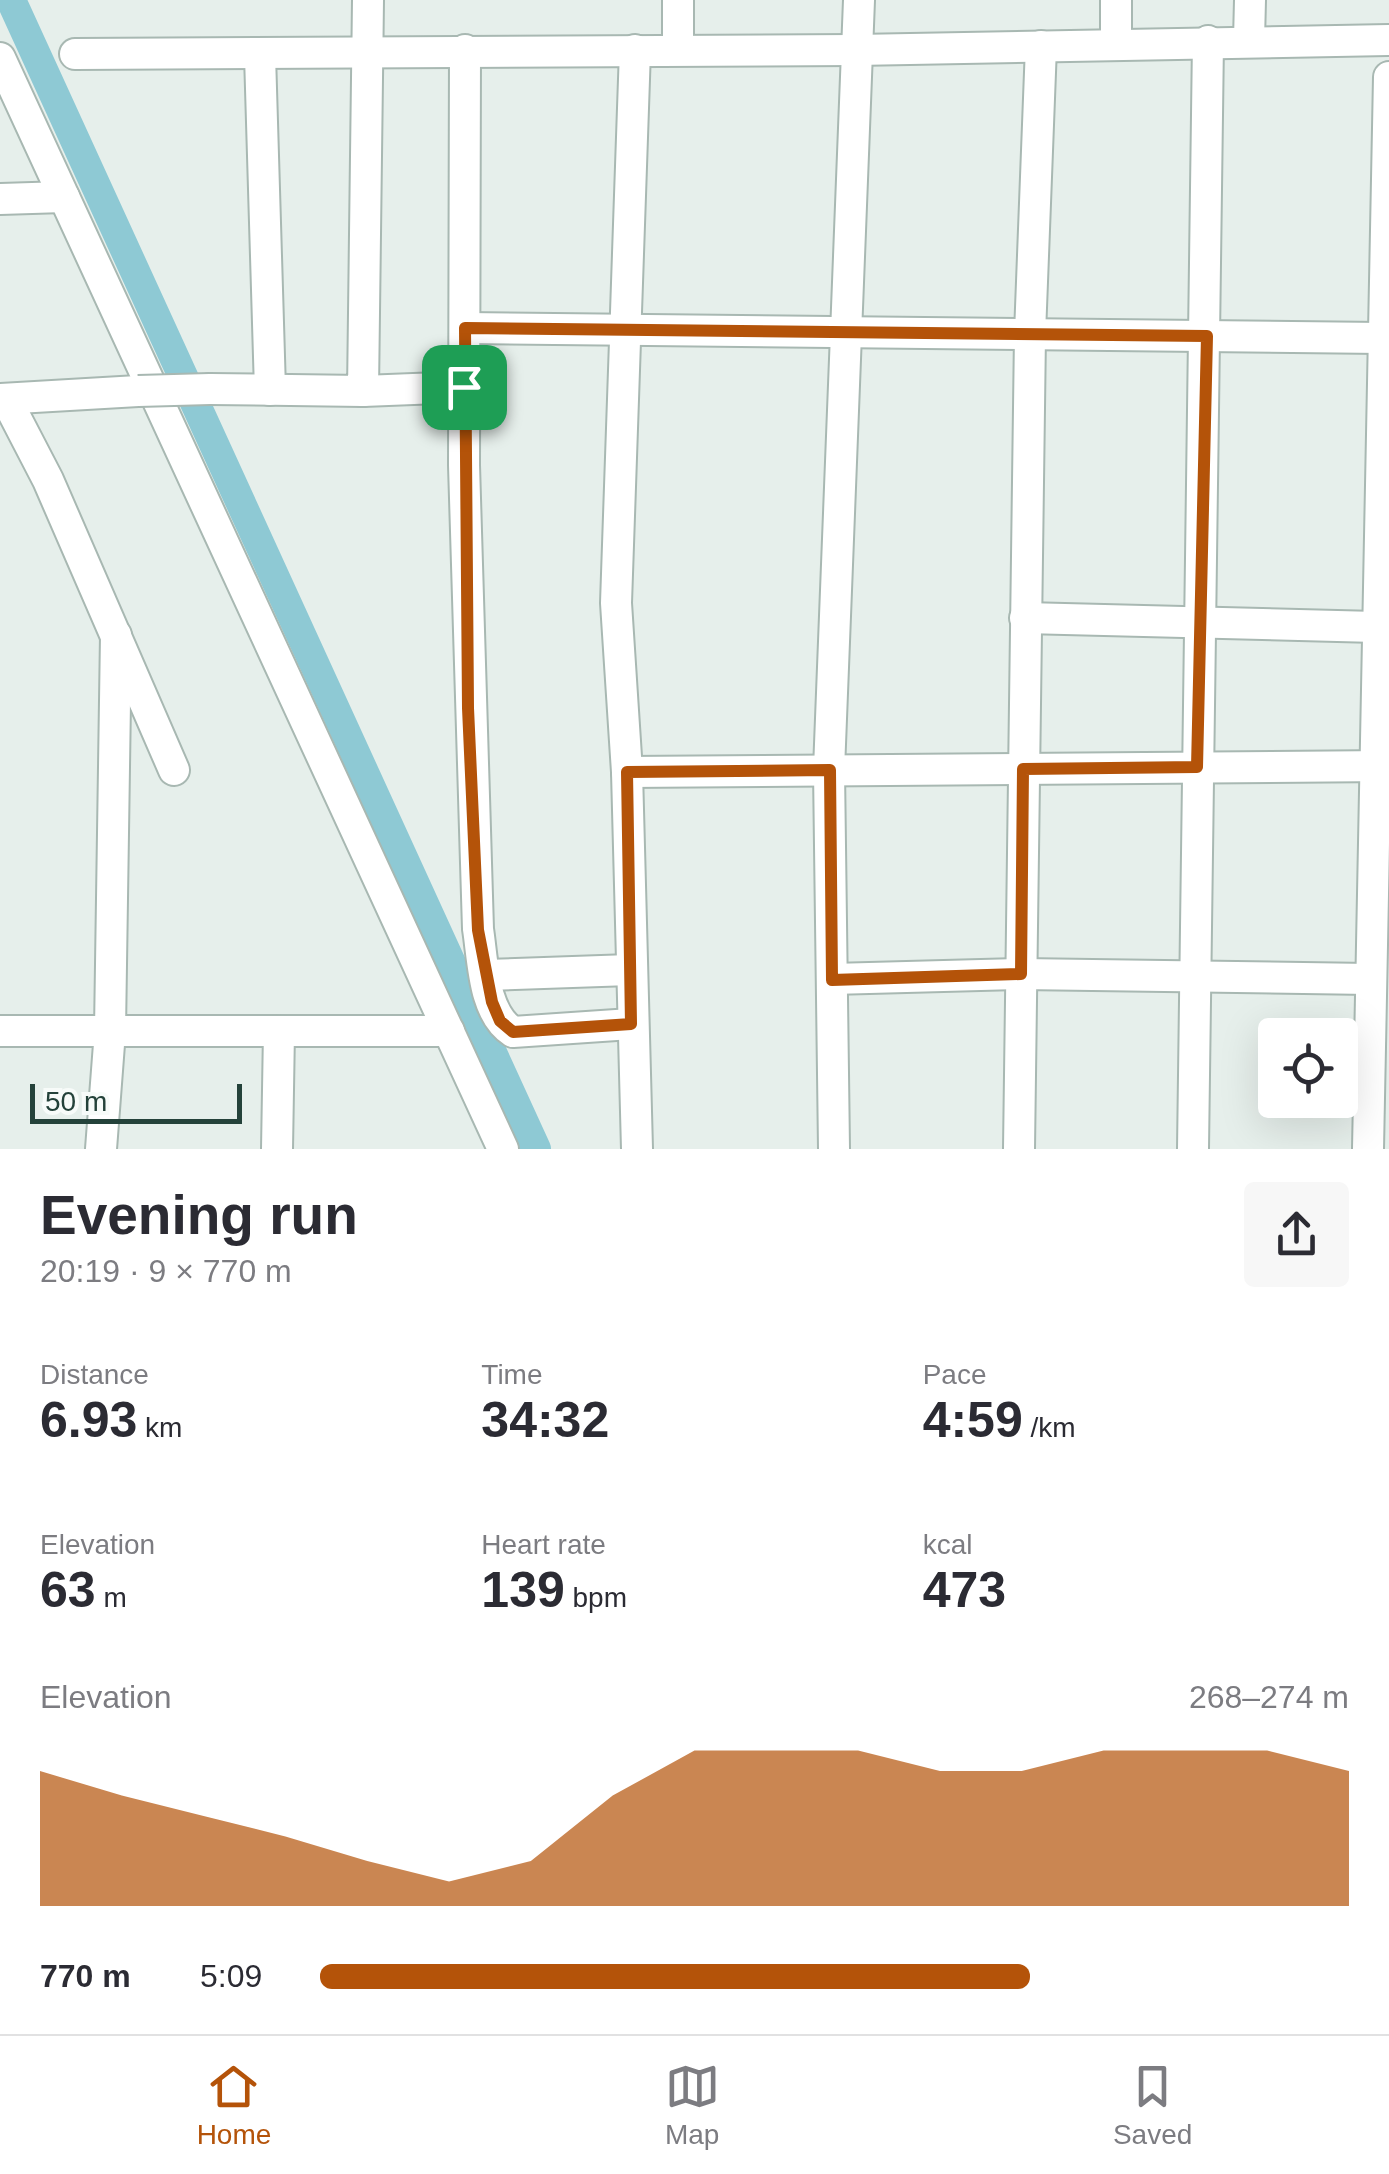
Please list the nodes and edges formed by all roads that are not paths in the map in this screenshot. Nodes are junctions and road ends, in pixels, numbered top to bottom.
1 (368, 0) edge
2 (678, 0) edge
3 (859, 0) edge
4 (1116, 0) edge
5 (1250, 0) edge
6 (1249, 40) junction
7 (1389, 40) edge
8 (1208, 41) junction
9 (1116, 44) junction
10 (1040, 46) junction
11 (368, 49) junction
12 (464, 50) junction
13 (635, 50) junction
14 (678, 50) junction
15 (856, 50) junction
16 (75, 54) dead end
17 (260, 55) junction
18 (0, 58) edge
19 (1389, 77) edge
20 (1389, 105) edge
21 (64, 197) junction
22 (0, 199) edge
23 (465, 328) junction
24 (625, 328) junction
25 (847, 332) junction
26 (1030, 334) junction
27 (1207, 336) junction
28 (1382, 338) junction
29 (464, 387) junction
30 (270, 390) junction
31 (363, 391) junction
32 (3, 398) edge
33 (1385, 417) edge
34 (1026, 618) junction
35 (1200, 622) junction
36 (1376, 627) junction
37 (116, 635) junction
38 (1381, 766) edge
39 (1197, 767) junction
40 (1023, 769) junction
41 (174, 770) dead end
42 (830, 770) junction
43 (627, 772) junction
44 (630, 970) junction
45 (1021, 974) junction
46 (486, 975) junction
47 (1194, 976) junction
48 (1370, 979) junction
49 (832, 980) junction
50 (631, 1024) junction
51 (0, 1031) edge
52 (110, 1031) junction
53 (279, 1031) junction
54 (449, 1032) junction
55 (100, 1149) edge
56 (278, 1149) edge
57 (503, 1149) edge
58 (637, 1149) edge
59 (834, 1149) edge
60 (1019, 1149) edge
61 (1192, 1149) edge
62 (1368, 1149) edge

1 - 11 street
2 - 14 street
3 - 15 street
4 - 9 street
5 - 6 street
6 - 7 street
6 - 8 street
8 - 9 street
8 - 27 street
9 - 10 street
10 - 15 street
10 - 26 street
11 - 12 street
11 - 17 street
11 - 31 street
12 - 13 street
12 - 23 street
13 - 14 street
13 - 24 street
14 - 15 street
15 - 25 street
16 - 17 street
17 - 30 street
18 - 21 street
19 - 20 street
20 - 28 street
21 - 22 street
21 - 54 street
23 - 24 street
23 - 29 street
24 - 25 street
24 - 43 street
25 - 26 street
25 - 42 street
26 - 27 street
26 - 34 street
27 - 28 street
27 - 35 street
28 - 33 street
29 - 31 street
29 - 46 street
30 - 31 street
30 - 32 street, bridge
32 - 37 street
33 - 36 street
34 - 35 street
34 - 40 street
35 - 36 street
35 - 39 street
36 - 38 street
37 - 41 street
37 - 52 street
38 - 39 street
38 - 48 street
39 - 40 street
39 - 47 street
40 - 42 street
40 - 45 street
42 - 43 street
42 - 49 street
43 - 44 street
44 - 46 street
44 - 50 street
45 - 47 street
45 - 49 street
45 - 60 street
46 - 50 street
47 - 48 street
47 - 61 street
48 - 62 street
49 - 59 street
50 - 58 street
51 - 52 street
52 - 53 street
52 - 55 street
53 - 54 street
53 - 56 street
54 - 57 street

